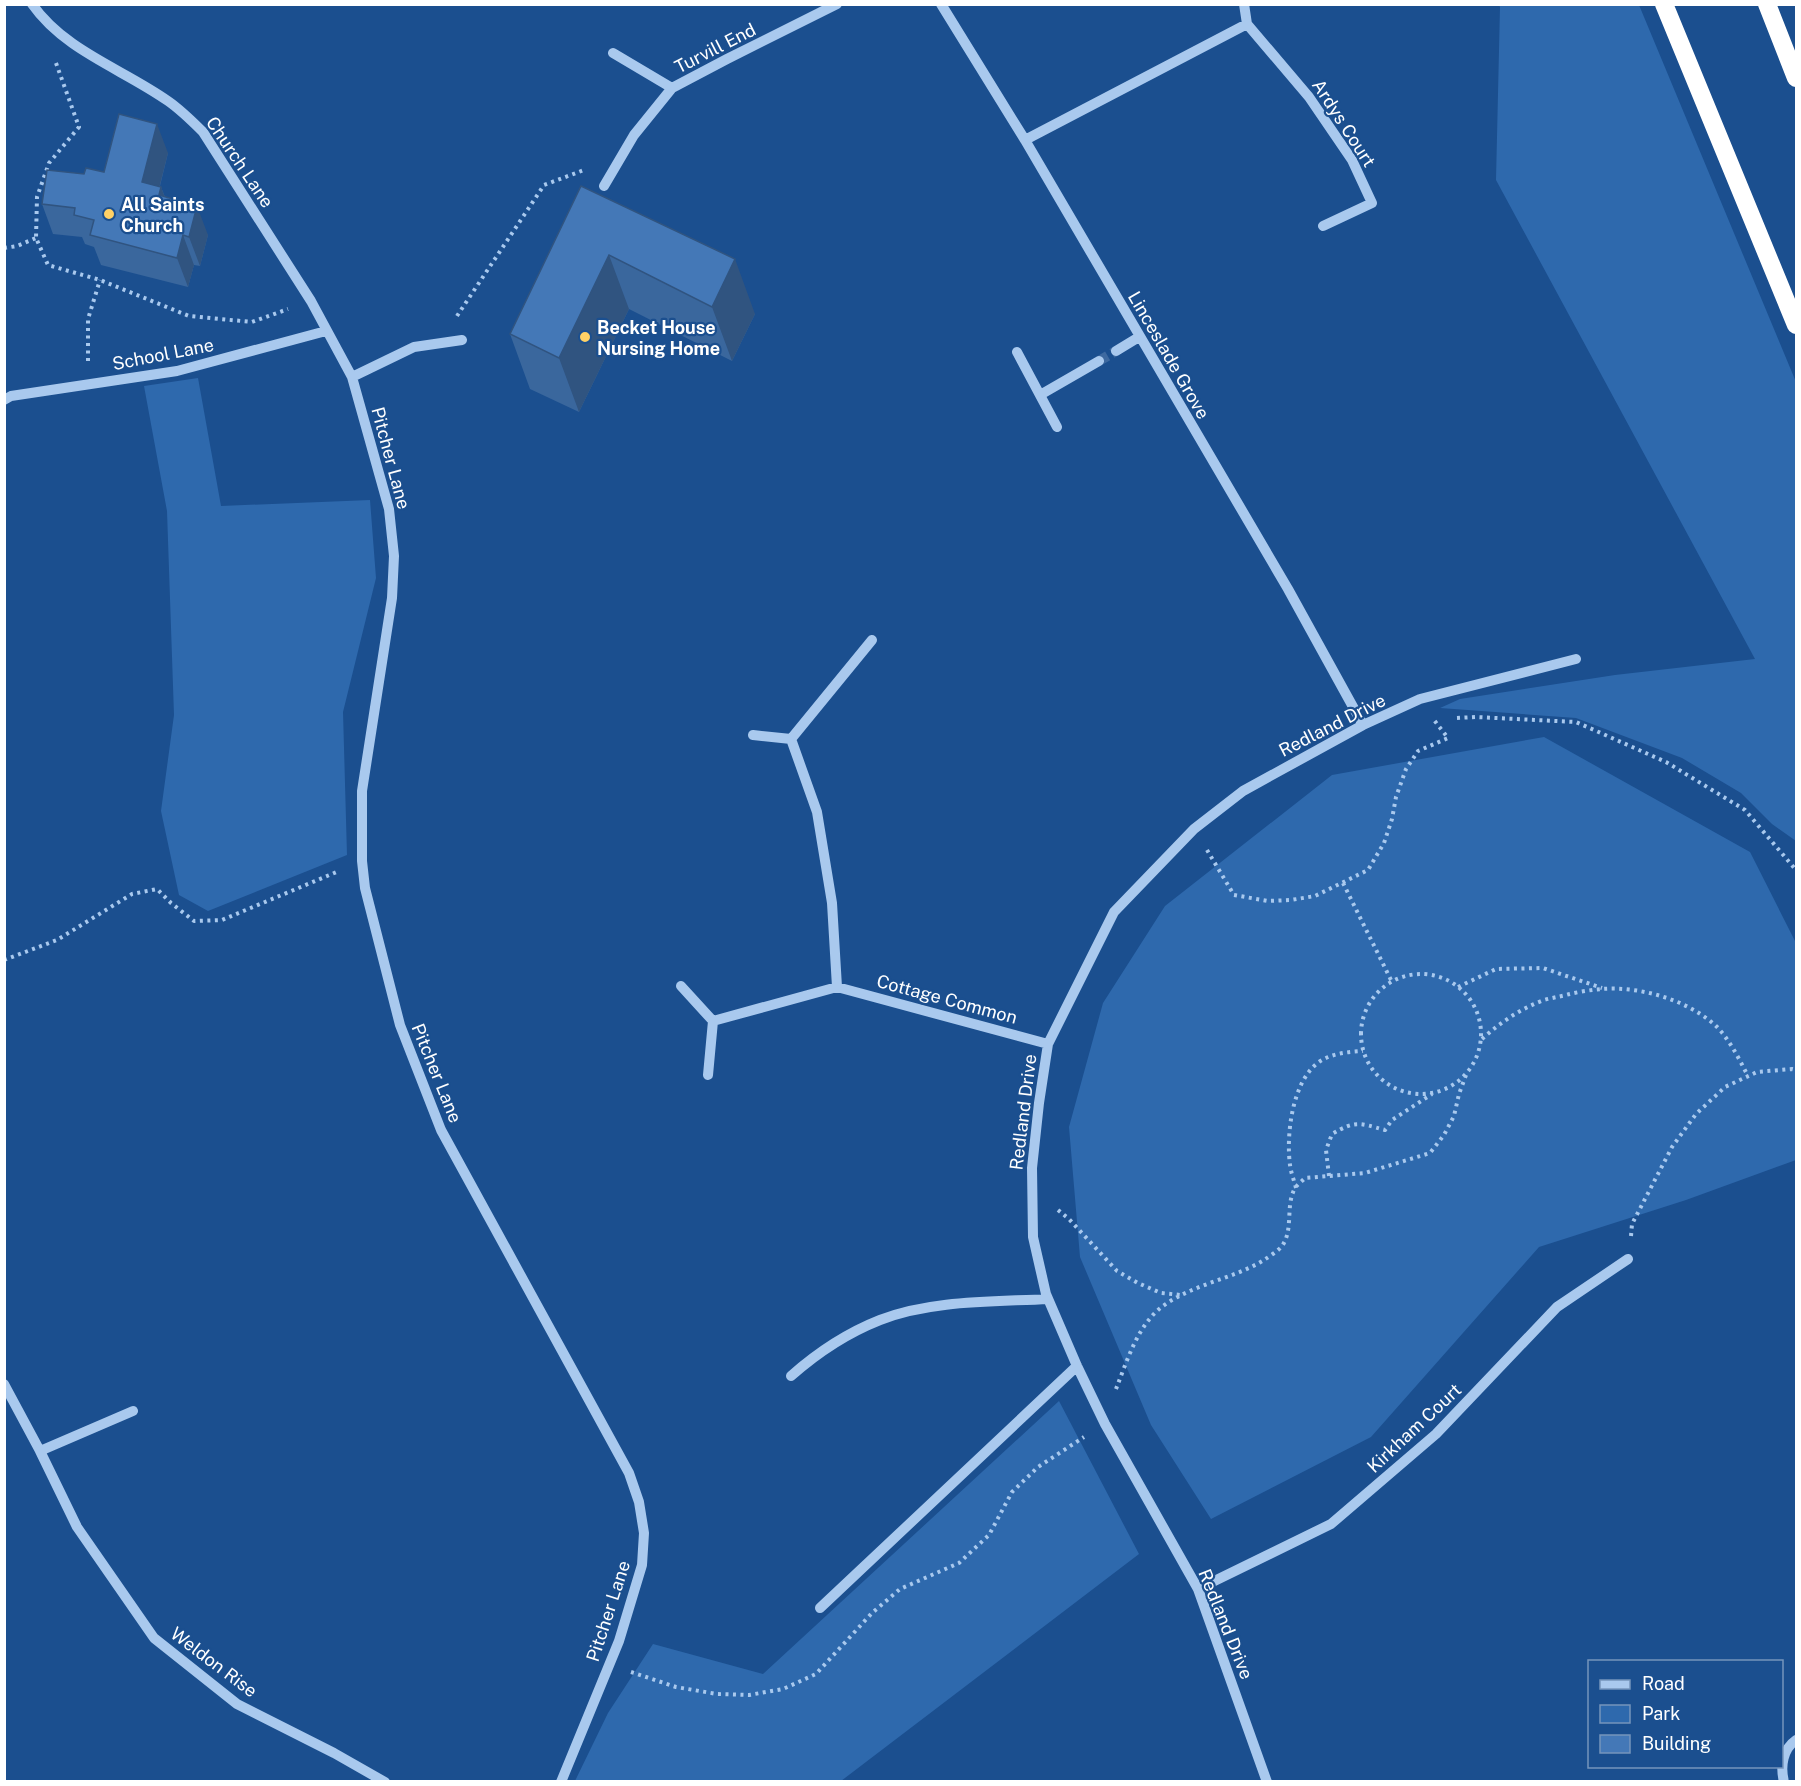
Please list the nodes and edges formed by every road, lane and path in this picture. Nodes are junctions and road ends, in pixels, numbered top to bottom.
1 (32, 4) edge
2 (837, 4) edge
3 (941, 4) edge
4 (1244, 4) edge
5 (1664, 4) edge
6 (1767, 4) edge
7 (39, 14) junction
8 (1247, 24) junction
9 (613, 53) dead end
10 (1797, 78) edge
11 (672, 88) junction
12 (1025, 140) junction
13 (606, 183) joint
14 (1323, 226) dead end
15 (36, 238) junction
16 (4, 248) edge
17 (100, 280) junction
18 (311, 301) junction
19 (454, 319) dead end
20 (1797, 325) edge
21 (326, 331) junction
22 (1139, 337) junction
23 (462, 340) dead end
24 (1116, 351) tunnel mouth
25 (1017, 352) dead end
26 (1099, 361) tunnel mouth
27 (352, 377) junction
28 (88, 384) junction
29 (1040, 395) junction
30 (4, 400) edge
31 (1057, 427) dead end
32 (872, 640) dead end
33 (1576, 659) dead end
34 (1420, 699) junction
35 (1454, 718) dead end
36 (1444, 719) dead end
37 (1433, 720) junction
38 (1363, 725) junction
39 (753, 735) dead end
40 (791, 739) junction
41 (1194, 829) junction
42 (362, 861) junction
43 (1797, 870) edge
44 (1343, 883) junction
45 (4, 960) edge
46 (1392, 982) junction
47 (681, 986) dead end
48 (837, 987) junction
49 (1458, 987) junction
50 (1603, 988) junction
51 (713, 1021) junction
52 (1481, 1039) junction
53 (1048, 1044) junction
54 (1363, 1051) junction
55 (1797, 1070) edge
56 (708, 1075) dead end
57 (1466, 1075) junction
58 (1748, 1076) junction
59 (1432, 1094) junction
60 (1329, 1176) junction
61 (1032, 1187) junction
62 (1296, 1188) junction
63 (1628, 1258) joint
64 (1182, 1295) junction
65 (1048, 1299) junction
66 (1077, 1366) junction
67 (791, 1376) dead end
68 (4, 1384) edge
69 (133, 1411) dead end
70 (1105, 1424) junction
71 (40, 1451) junction
72 (1198, 1589) junction
73 (820, 1608) dead end
74 (1797, 1740) edge
75 (1783, 1760) edge
76 (385, 1782) edge
77 (561, 1782) edge
78 (1267, 1782) edge

1 - 7 street, Church Lane
2 - 11 street, Turvill End
3 - 12 street, Linceslade Grove
4 - 8 street
5 - 20 highway
6 - 10 highway
7 - 15 path
7 - 18 street, Church Lane
8 - 12 street
8 - 14 street, Ardys Court
9 - 11 street, Turvill End
11 - 13 street, Turvill End
12 - 22 street, Linceslade Grove
13 - 19 path
15 - 16 path
15 - 17 path
17 - 18 path
17 - 28 path
18 - 21 street, Church Lane
21 - 27 street, Pitcher Lane
21 - 28 street, School Lane
22 - 24 street
22 - 38 street, Linceslade Grove
23 - 27 street
25 - 29 street
26 - 29 street
27 - 42 street, Pitcher Lane
28 - 30 street, School Lane
29 - 31 street
32 - 40 street
33 - 34 street, Redland Drive
34 - 37 path
34 - 38 street, Redland Drive
35 - 43 path
36 - 37 path
37 - 44 path
38 - 41 street, Redland Drive
39 - 40 street
40 - 48 street
41 - 44 path
41 - 53 street, Redland Drive
42 - 45 path
42 - 77 street, Pitcher Lane
44 - 46 path
46 - 49 path
46 - 54 path
47 - 51 street
48 - 51 street
48 - 53 street, Cottage Common
49 - 50 path
49 - 52 path
50 - 52 path
50 - 58 path
51 - 56 street
52 - 57 path
53 - 61 street, Redland Drive
54 - 59 path
54 - 62 path
55 - 58 path
57 - 59 path
57 - 60 path
58 - 63 path
59 - 60 path
60 - 62 path
61 - 64 path
61 - 65 street, Redland Drive
62 - 64 path
63 - 72 street, Kirkham Court
64 - 70 path
65 - 66 street, Redland Drive
65 - 67 street
66 - 70 street, Redland Drive
66 - 73 street
68 - 71 street, Weldon Rise
69 - 71 street
70 - 72 street, Redland Drive
71 - 76 street, Weldon Rise
72 - 78 street, Redland Drive
74 - 75 street

